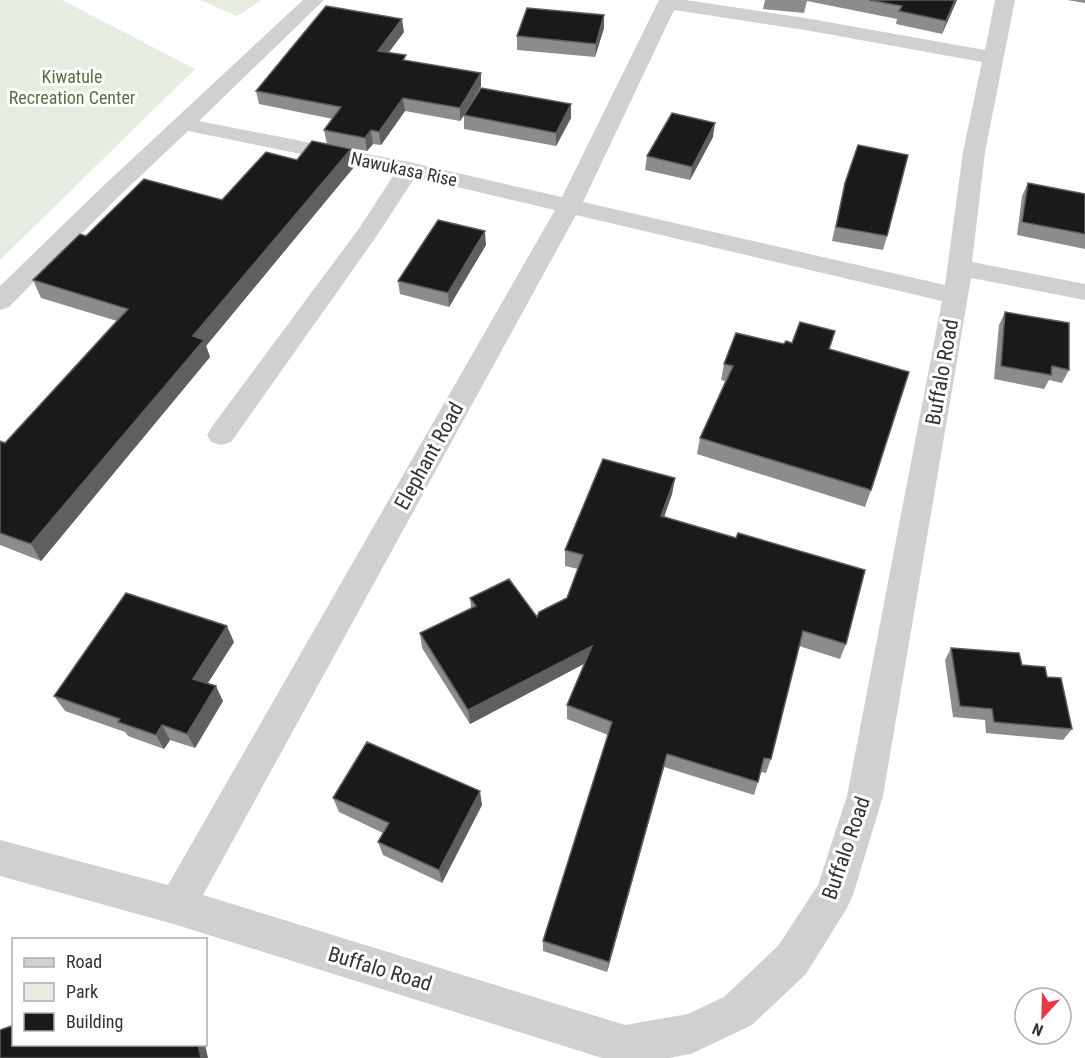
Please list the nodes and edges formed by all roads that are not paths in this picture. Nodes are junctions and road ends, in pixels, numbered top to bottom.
1 (314, 0) edge
2 (1005, 0) edge
3 (669, 2) edge
4 (994, 58) junction
5 (183, 124) junction
6 (409, 170) junction
7 (570, 205) junction
8 (958, 282) junction
9 (1085, 292) edge
10 (0, 301) edge
11 (221, 435) dead end
12 (0, 858) edge
13 (177, 906) junction

1 - 5 street
2 - 4 street, Buffalo Road
3 - 4 street
3 - 7 street, Elephant Road
4 - 8 street, Buffalo Road
5 - 6 street, Nawukasa Rise
5 - 10 street
6 - 7 street, Nawukasa Rise
6 - 11 street
7 - 8 street, Nawukasa Rise
7 - 13 street, Elephant Road
8 - 9 street, Nawukasa Rise
8 - 13 street, Buffalo Road
12 - 13 street, Buffalo Road

